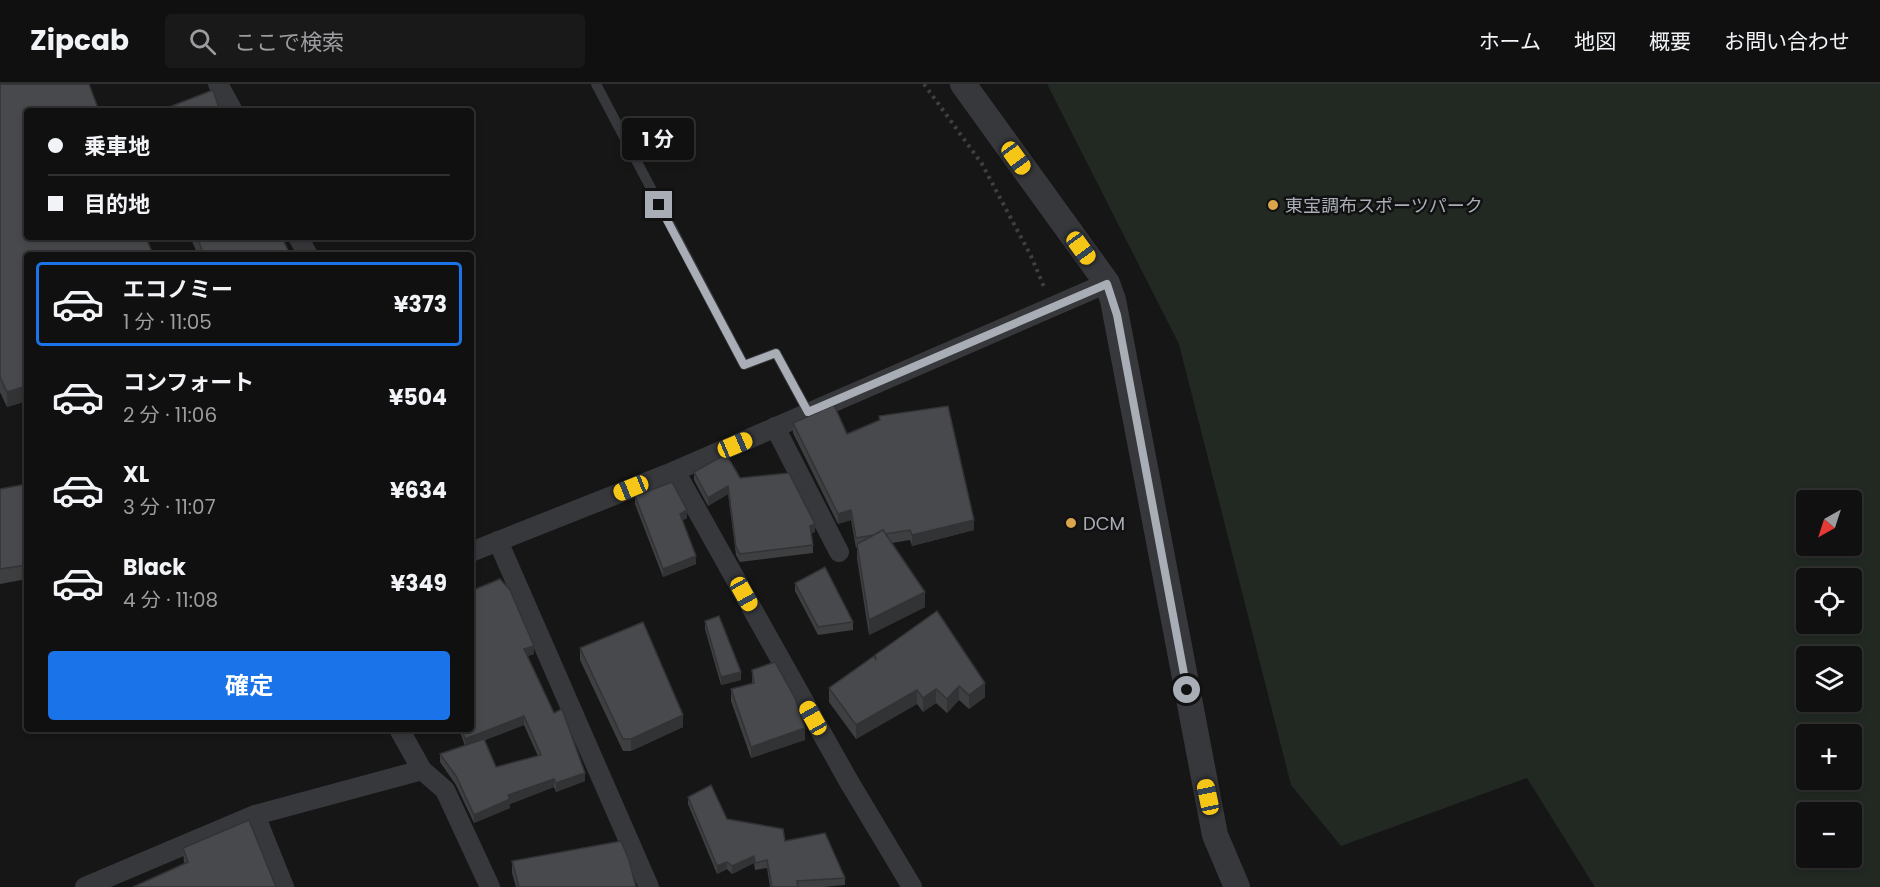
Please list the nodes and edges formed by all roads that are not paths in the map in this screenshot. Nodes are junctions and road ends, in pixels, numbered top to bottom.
1 (218, 84) edge
2 (596, 84) edge
3 (963, 84) edge
4 (231, 108) edge
5 (1107, 284) junction
6 (808, 412) junction
7 (775, 427) junction
8 (675, 471) junction
9 (498, 541) junction
10 (474, 551) edge
11 (839, 552) dead end
12 (401, 732) edge
13 (422, 770) junction
14 (255, 815) junction
15 (85, 887) edge
16 (284, 887) edge
17 (490, 887) edge
18 (649, 887) edge
19 (912, 887) edge
20 (1237, 887) edge

1 - 4 street
2 - 6 lane
3 - 5 street
5 - 6 street
5 - 20 street
6 - 7 street
7 - 8 street
7 - 11 street
8 - 9 street
8 - 19 street
9 - 10 street
9 - 18 street
12 - 13 street
13 - 14 street
13 - 17 street
14 - 15 street
14 - 16 street

